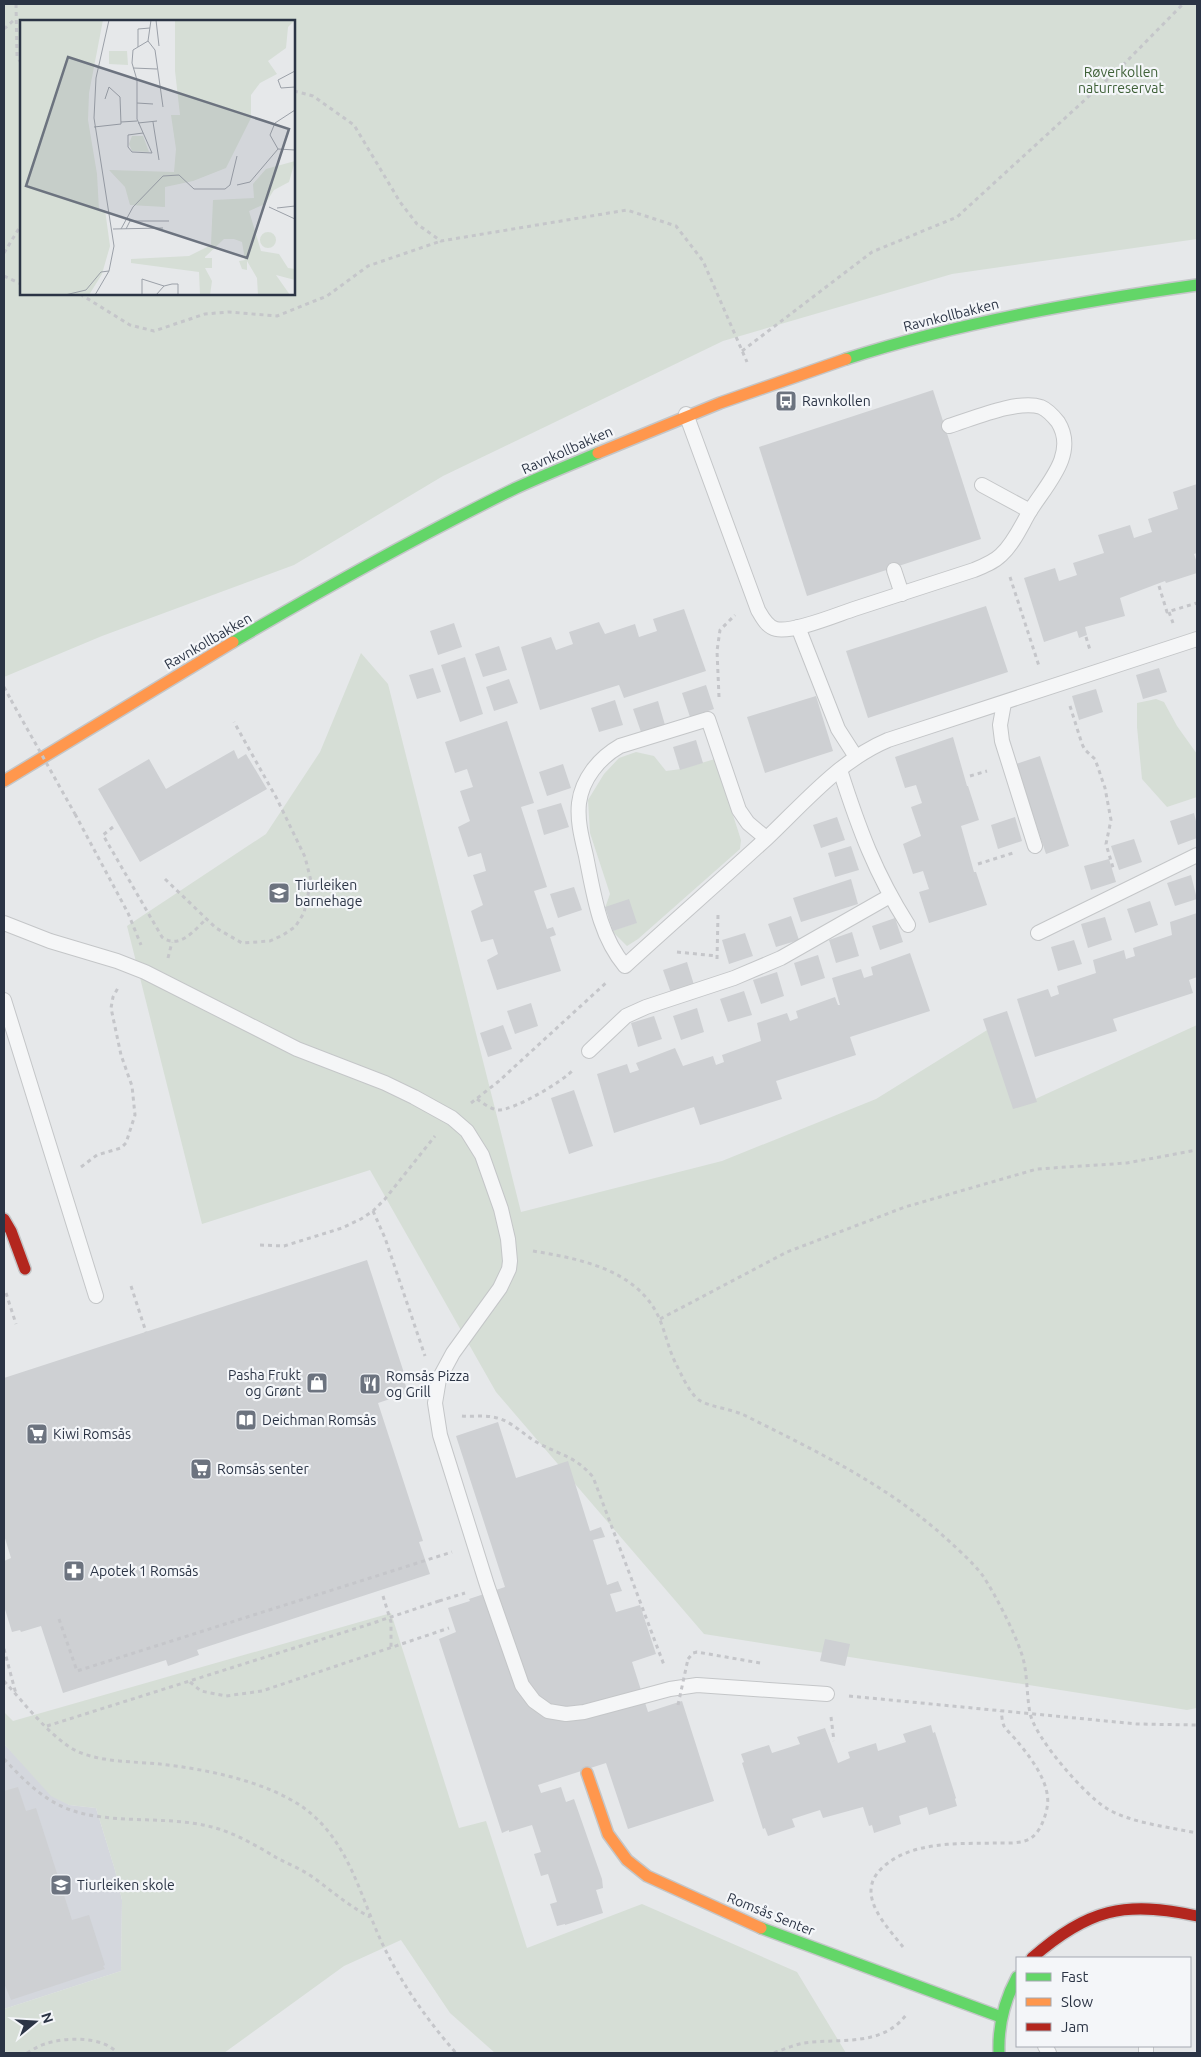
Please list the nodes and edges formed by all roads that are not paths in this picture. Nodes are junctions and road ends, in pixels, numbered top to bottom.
1 (1197, 285) edge
2 (686, 414) junction
3 (949, 426) dead end
4 (982, 485) dead end
5 (1030, 511) junction
6 (894, 570) dead end
7 (902, 594) junction
8 (798, 627) junction
9 (1197, 639) edge
10 (1004, 703) junction
11 (856, 757) junction
12 (840, 770) junction
13 (4, 781) edge
14 (766, 838) junction
15 (1034, 846) road end
16 (1197, 855) edge
17 (890, 896) junction
18 (4, 923) edge
19 (908, 925) dead end
20 (1038, 933) dead end
21 (4, 1000) edge
22 (588, 1051) road end
23 (4, 1219) edge
24 (25, 1269) dead end
25 (96, 1296) dead end
26 (827, 1694) road end
27 (587, 1773) dead end
28 (1197, 1916) edge
29 (1033, 1957) edge
30 (1016, 1979) edge
31 (1002, 2017) junction
32 (999, 2053) edge

1 - 2 street, Ravnkollbakken
2 - 8 lane
2 - 13 street, Ravnkollbakken
3 - 5 lane
4 - 5 lane
5 - 7 lane
6 - 7 lane
7 - 8 lane
8 - 11 lane
9 - 10 lane
10 - 11 lane
10 - 15 lane
11 - 12 lane
12 - 14 lane
12 - 17 lane
14 - 14 lane
16 - 20 lane
17 - 19 lane
17 - 22 lane
18 - 26 lane
21 - 25 lane
23 - 24 street
27 - 31 street, Romsås Senter
28 - 29 street
30 - 31 street
31 - 32 street

